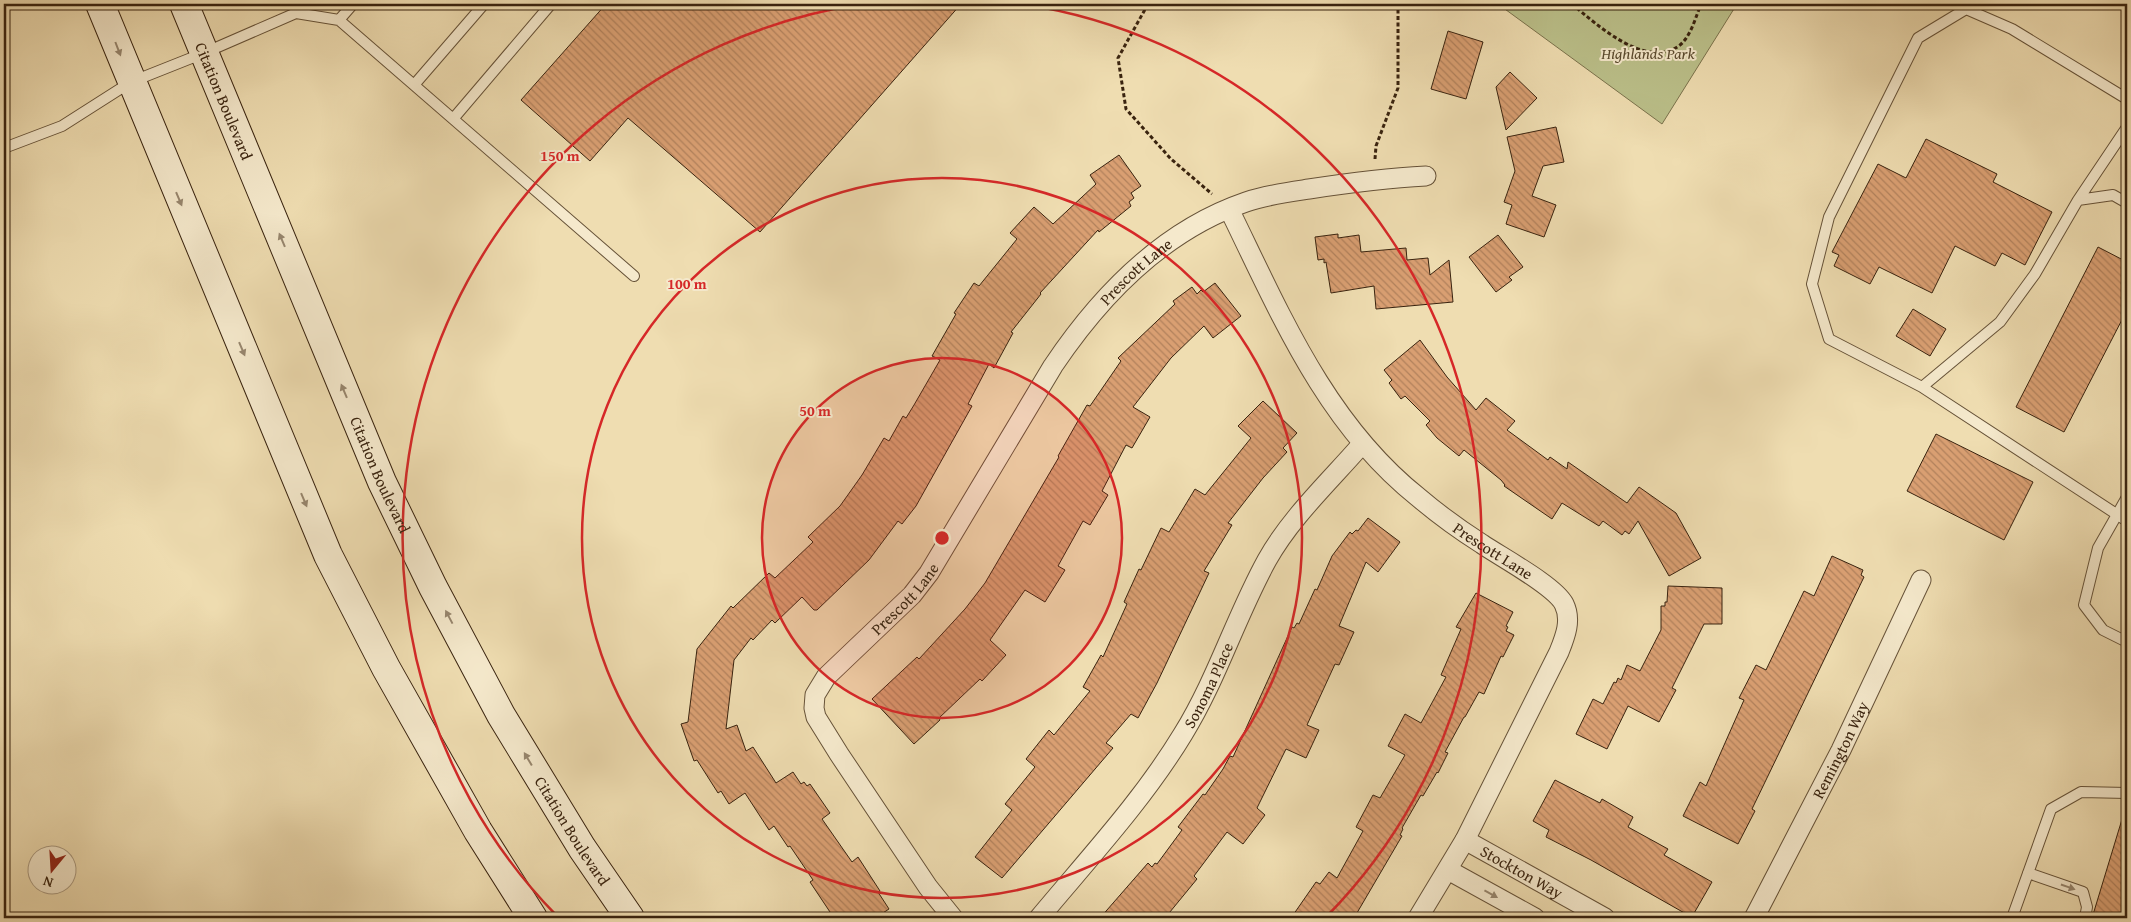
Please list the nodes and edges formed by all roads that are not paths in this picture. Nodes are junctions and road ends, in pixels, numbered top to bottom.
1 (100, 4) edge
2 (184, 4) edge
3 (353, 4) edge
4 (484, 4) edge
5 (551, 4) edge
6 (339, 20) junction
7 (204, 53) junction
8 (130, 82) junction
9 (414, 86) junction
10 (2127, 99) edge
11 (453, 119) junction
12 (2127, 127) edge
13 (4, 148) edge
14 (1426, 176) dead end
15 (2078, 200) junction
16 (2127, 202) edge
17 (1229, 209) junction
18 (634, 276) dead end
19 (1922, 387) junction
20 (1362, 444) junction
21 (2127, 497) edge
22 (2117, 516) junction
23 (2127, 521) edge
24 (1921, 580) dead end
25 (2127, 642) edge
26 (2127, 794) edge
27 (1465, 840) junction
28 (1448, 870) junction
29 (2028, 873) junction
30 (533, 918) edge
31 (630, 918) edge
32 (954, 918) edge
33 (1039, 918) edge
34 (1418, 918) edge
35 (1534, 918) edge
36 (1605, 918) edge
37 (1754, 918) edge
38 (2012, 918) edge
39 (2085, 918) edge

1 -> 8 main road
2 - 7 main road, Citation Boulevard
3 - 6 lane
4 - 9 lane
5 - 11 lane
6 - 7 lane
6 - 9 lane
7 - 8 lane
31 -> 7 main road, Citation Boulevard
8 - 13 lane
8 -> 30 main road
9 - 11 lane
10 - 19 lane
11 - 18 lane
12 - 15 lane
14 - 17 street, Prescott Lane
15 - 16 lane
15 - 19 lane
17 - 20 street, Prescott Lane
17 - 32 street, Prescott Lane
19 - 22 lane
20 - 27 street, Prescott Lane
20 - 33 street, Sonoma Place
21 - 22 lane
22 - 23 lane
22 - 25 lane
24 - 37 street, Remington Way
26 - 29 lane
27 - 28 street, Prescott Lane
27 - 36 street, Stockton Way
28 - 34 street, Prescott Lane
28 -> 35 street
29 - 38 lane
29 -> 39 lane

